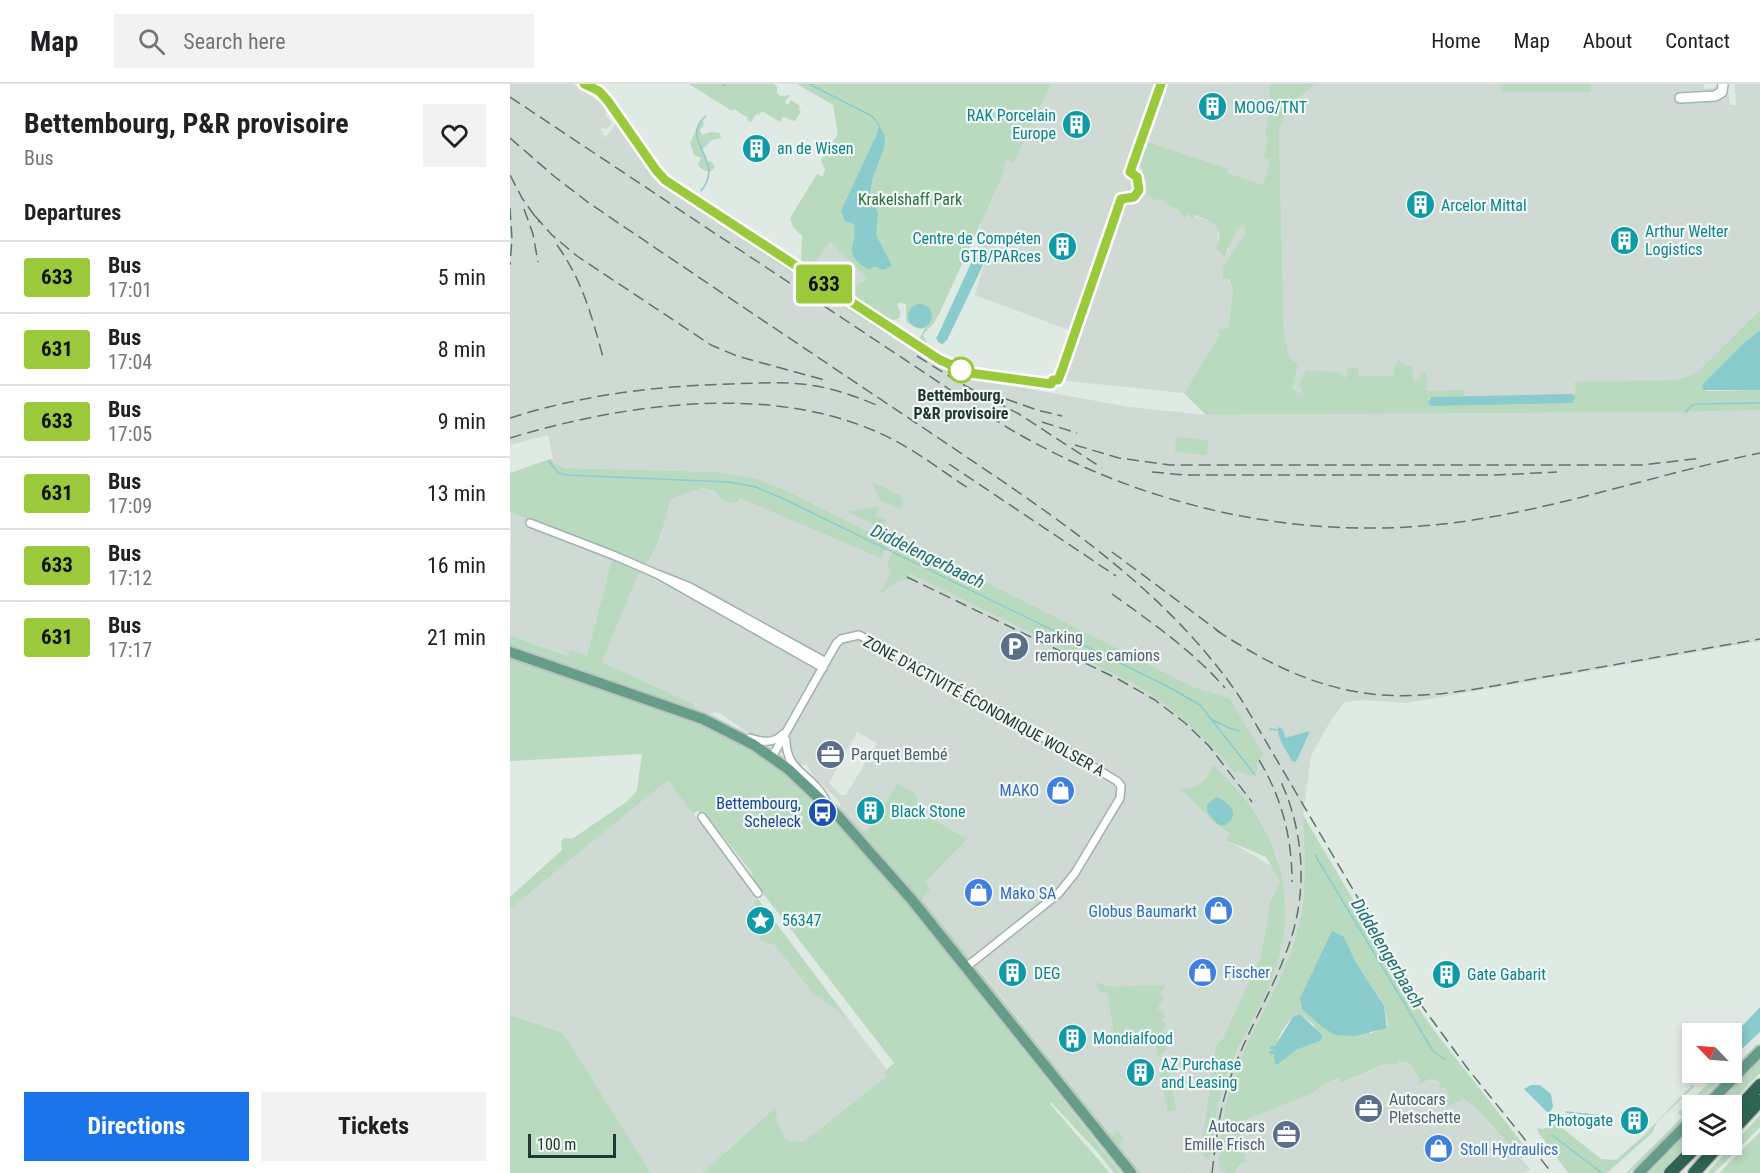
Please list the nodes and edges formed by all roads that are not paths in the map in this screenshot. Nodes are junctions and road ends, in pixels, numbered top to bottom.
1 (584, 84) edge
2 (1723, 84) edge
3 (1680, 98) dead end
4 (970, 373) dead end
5 (530, 523) dead end
6 (510, 652) edge
7 (823, 666) junction
8 (733, 733) junction
9 (786, 741) junction
10 (774, 758) junction
11 (828, 806) junction
12 (702, 817) dead end
13 (758, 893) dead end
14 (965, 969) junction
15 (1760, 1051) edge
16 (1035, 1055) junction
17 (1760, 1085) edge
18 (1717, 1095) edge
19 (1760, 1101) edge
20 (1742, 1104) edge
21 (1742, 1120) edge
22 (1682, 1129) edge
23 (1688, 1155) edge
24 (1694, 1155) edge
25 (1710, 1155) edge
26 (1124, 1173) edge
27 (1131, 1173) edge
28 (1639, 1173) edge
29 (1670, 1173) edge
30 (1678, 1173) edge
31 (1694, 1173) edge

1 - 4 street
2 - 3 main road
5 - 7 street
6 - 8 main road
7 - 8 street
7 - 9 street
7 - 10 street, ZONE D'ACTIVITÉ ÉCONOMIQUE WOLSER A
7 - 14 street, ZONE D'ACTIVITÉ ÉCONOMIQUE WOLSER A
8 - 10 main road
9 - 10 street
9 - 11 street
10 - 11 main road
11 - 14 main road
12 - 13 street
14 - 16 main road
15 - 18 main road
16 - 26 main road
16 - 27 main road
17 - 20 highway
19 - 21 highway
22 - 28 main road
23 - 29 highway
24 - 30 highway
25 - 31 highway

